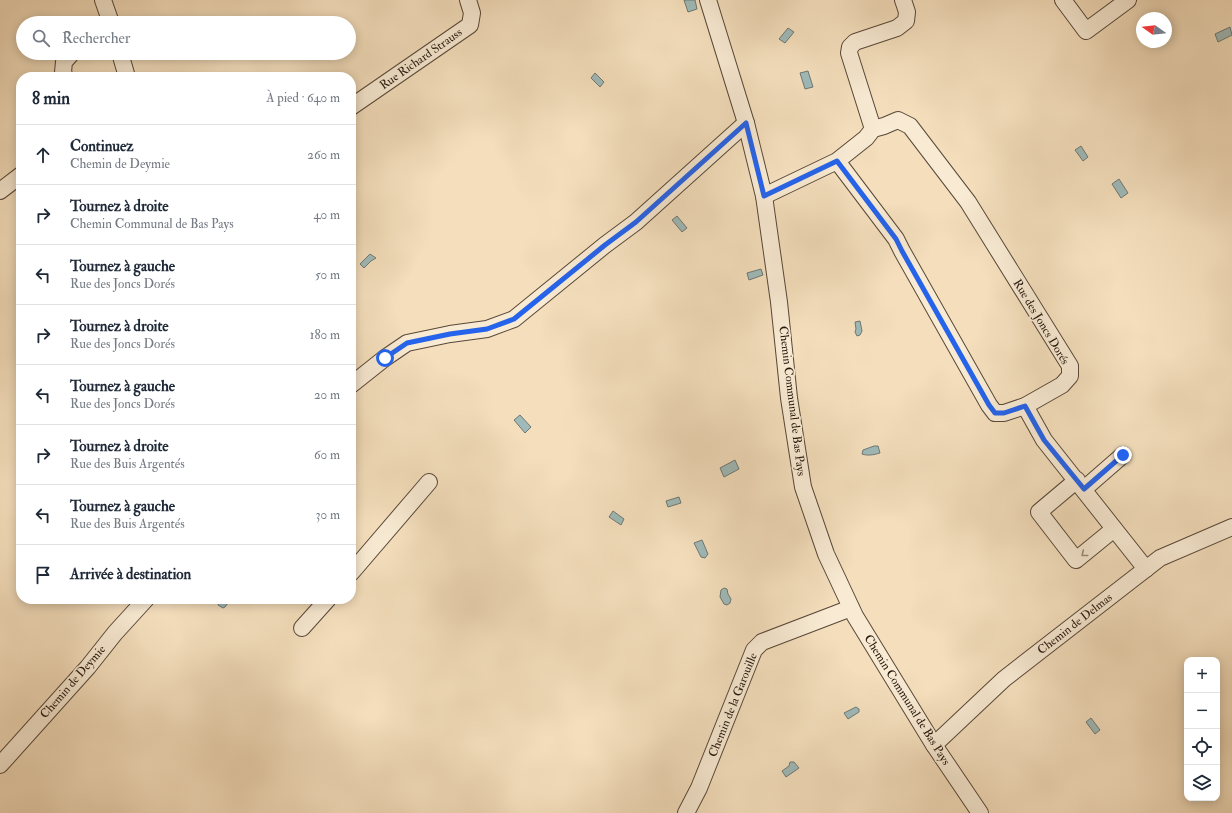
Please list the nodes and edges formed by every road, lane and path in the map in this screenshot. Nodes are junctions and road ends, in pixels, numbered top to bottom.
1 (103, 0) edge
2 (468, 0) edge
3 (708, 0) edge
4 (903, 0) edge
5 (1063, 0) edge
6 (1128, 0) edge
7 (109, 16) edge
8 (66, 60) edge
9 (122, 60) edge
10 (63, 72) edge
11 (126, 72) edge
12 (356, 104) edge
13 (746, 123) junction
14 (873, 129) junction
15 (837, 161) junction
16 (16, 179) edge
17 (0, 191) edge
18 (764, 196) junction
19 (356, 381) edge
20 (1025, 406) junction
21 (1123, 455) dead end
22 (429, 482) dead end
23 (1080, 485) junction
24 (1232, 528) edge
25 (1114, 529) junction
26 (356, 566) edge
27 (1146, 569) junction
28 (141, 604) edge
29 (324, 604) edge
30 (851, 608) junction
31 (302, 628) dead end
32 (934, 745) junction
33 (0, 764) edge
34 (686, 813) edge
35 (980, 813) edge

1 - 7 street
2 - 12 street, Rue Richard Strauss
3 - 13 street, Chemin Communal de Bas Pays
4 - 14 street
5 - 6 street
8 - 10 street
9 - 11 street
13 - 18 street, Chemin Communal de Bas Pays
13 - 19 street
14 - 15 street, Rue des Joncs Dorés
14 - 20 street, Rue des Joncs Dorés
15 - 18 street, Rue des Joncs Dorés
15 - 20 street, Rue des Joncs Dorés
16 - 17 street
18 - 30 street, Chemin Communal de Bas Pays
20 - 23 street
21 - 23 street
22 - 26 street
23 - 25 street
25 -> 23 street
24 - 27 street, Chemin de Delmas
25 - 27 street
27 - 32 street, Chemin de Delmas
28 - 33 street, Chemin de Deymie
29 - 31 street
30 - 32 street, Chemin Communal de Bas Pays
30 - 34 street, Chemin de la Garouille
32 - 35 street, Chemin Communal de Bas Pays

